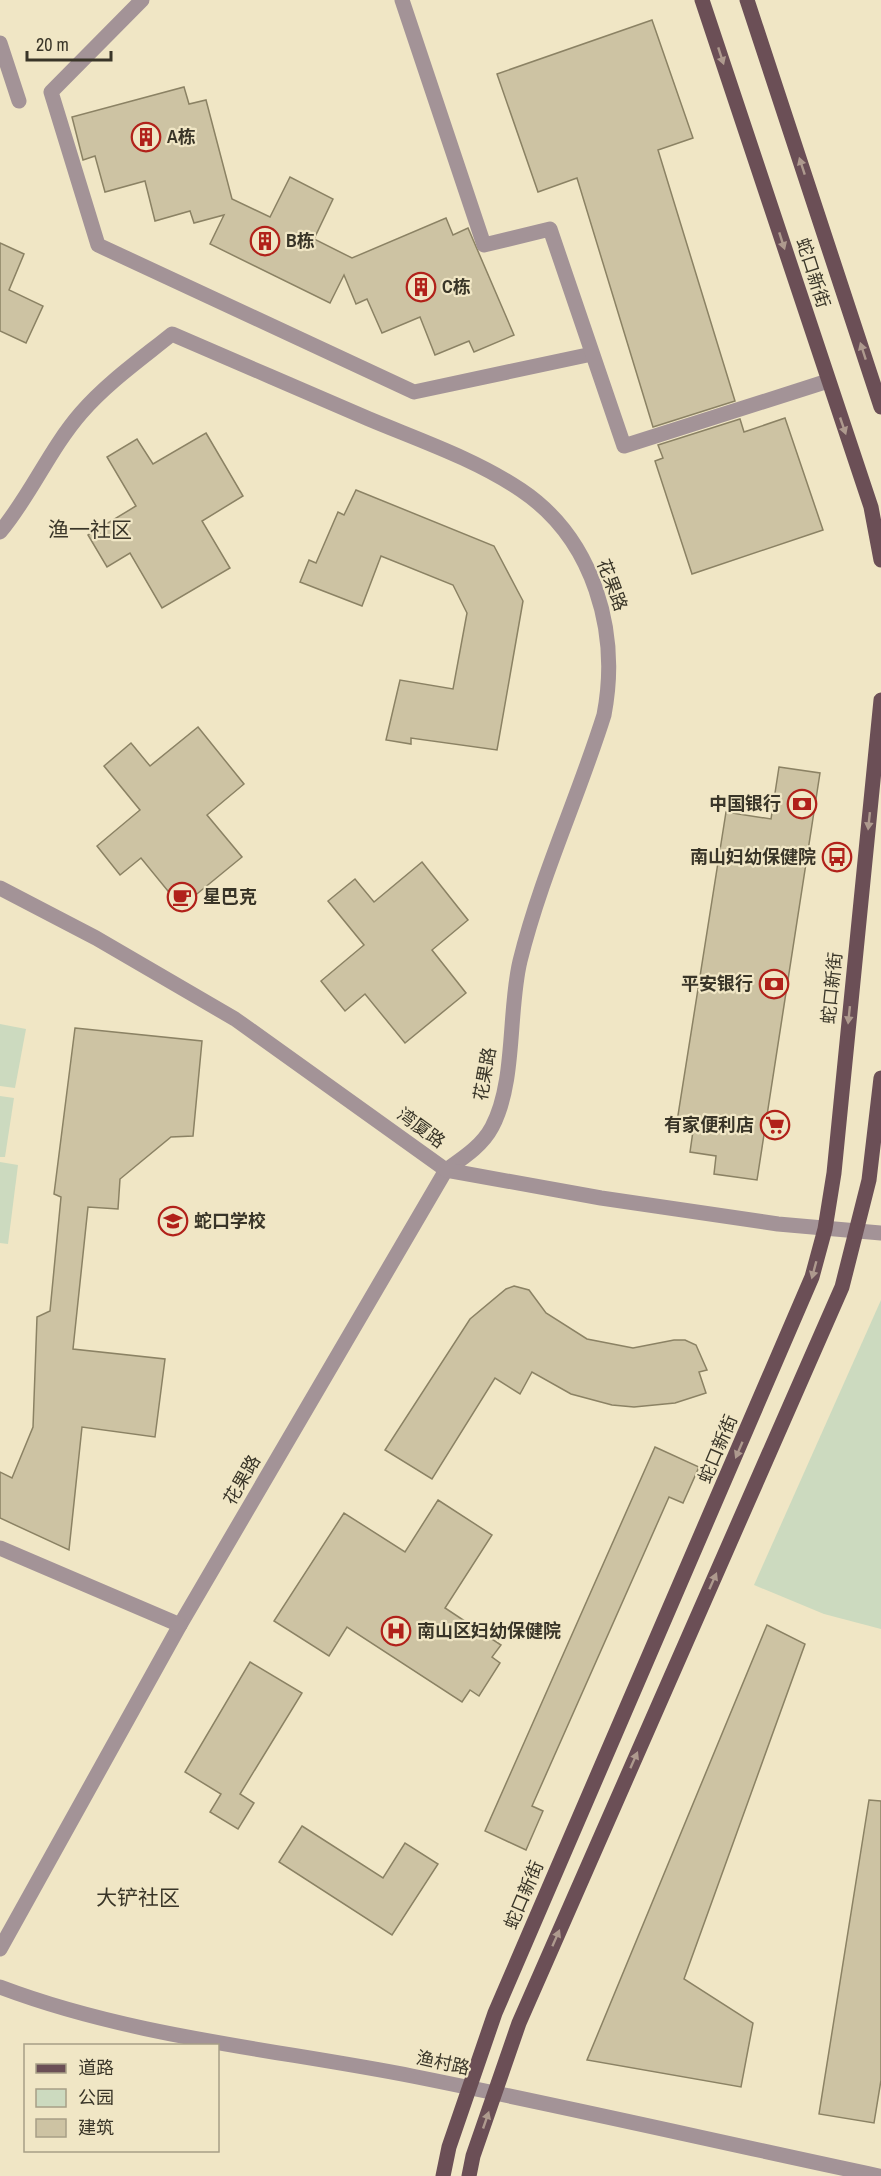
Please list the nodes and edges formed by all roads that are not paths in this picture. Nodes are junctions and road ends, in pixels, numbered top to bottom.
1 (142, 0) edge
2 (402, 0) edge
3 (702, 0) edge
4 (747, 0) edge
5 (0, 43) edge
6 (19, 101) dead end
7 (592, 354) junction
8 (828, 381) junction
9 (881, 406) edge
10 (0, 532) edge
11 (881, 560) edge
12 (881, 700) edge
13 (0, 888) edge
14 (881, 1078) edge
15 (446, 1170) junction
16 (825, 1229) junction
17 (858, 1232) junction
18 (881, 1233) edge
19 (0, 1548) edge
20 (180, 1625) junction
21 (0, 1949) edge
22 (0, 1987) edge
23 (469, 2088) junction
24 (495, 2094) junction
25 (443, 2176) edge
26 (469, 2176) edge
27 (879, 2176) edge

1 - 7 street
2 - 7 street
3 -> 8 main road, 蛇口新街
9 -> 4 main road, 蛇口新街
5 - 6 street
7 - 8 street
8 -> 11 main road, 蛇口新街
10 - 15 street, 花果路
12 -> 16 main road, 蛇口新街
13 - 15 street, 湾厦路
14 - 17 main road
15 - 16 street, 湾厦路
15 - 20 street, 花果路
16 - 17 street, 湾厦路
16 -> 23 main road, 蛇口新街
17 - 18 street, 湾厦路
24 -> 17 main road
19 - 20 street
20 - 21 street, 花果路
22 - 23 street, 渔村路
23 - 24 street, 渔村路
23 - 25 main road, 蛇口新街
26 -> 24 main road
24 - 27 street, 渔村路

